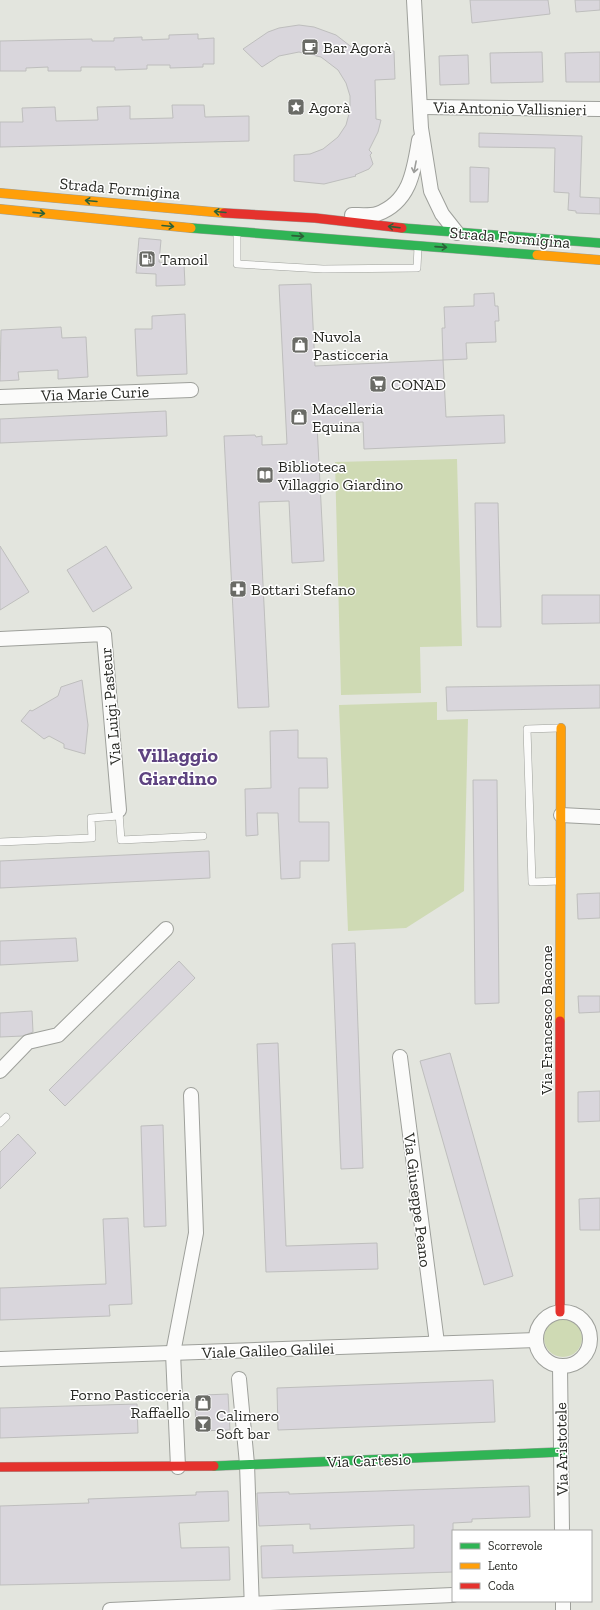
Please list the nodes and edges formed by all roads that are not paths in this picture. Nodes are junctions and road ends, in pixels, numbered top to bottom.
1 (414, 0) edge
2 (420, 107) junction
3 (600, 109) edge
4 (421, 128) junction
5 (0, 193) edge
6 (0, 209) edge
7 (315, 218) junction
8 (237, 223) junction
9 (418, 230) junction
10 (457, 233) junction
11 (545, 239) junction
12 (600, 242) edge
13 (418, 245) junction
14 (541, 254) junction
15 (600, 260) edge
16 (537, 268) dead end
17 (191, 390) dead end
18 (0, 397) edge
19 (0, 640) edge
20 (561, 728) joint
21 (119, 813) junction
22 (561, 815) junction
23 (600, 817) edge
24 (203, 836) dead end
25 (0, 842) edge
26 (561, 881) junction
27 (166, 929) dead end
28 (400, 1057) dead end
29 (0, 1071) edge
30 (191, 1095) dead end
31 (6, 1117) dead end
32 (0, 1123) edge
33 (560, 1312) junction
34 (595, 1337) edge
35 (536, 1340) junction
36 (437, 1343) junction
37 (173, 1353) junction
38 (0, 1359) edge
39 (560, 1366) junction
40 (239, 1379) dead end
41 (561, 1452) junction
42 (247, 1464) junction
43 (0, 1467) edge
44 (178, 1467) junction
45 (562, 1530) edge
46 (452, 1595) edge
47 (252, 1607) edge
48 (110, 1610) edge

1 - 2 street
2 - 3 street, Via Antonio Vallisnieri
2 - 4 street
4 -> 7 street
4 - 10 street
8 -> 5 street, Strada Formigina
6 -> 8 street, Strada Formigina
7 - 8 street, Strada Formigina
9 -> 7 street, Strada Formigina
8 -> 13 street, Strada Formigina
8 - 13 lane
9 - 10 street, Strada Formigina
9 - 13 lane
10 - 11 street, Strada Formigina
11 - 12 street, Strada Formigina
11 - 14 street
13 -> 14 street, Strada Formigina
14 - 15 street, Strada Formigina
14 - 16 street
17 - 18 street, Via Marie Curie
19 - 21 street, Via Luigi Pasteur
20 - 22 street, Via Francesco Bacone
20 - 26 lane
21 - 24 lane
21 - 25 lane
22 - 23 street
22 - 26 street, Via Francesco Bacone
26 - 33 street, Via Francesco Bacone
27 - 29 street
28 - 36 street, Via Giuseppe Peano
30 - 37 street
31 - 32 lane
33 - 34 street
33 - 35 street
34 - 39 street
35 - 36 street, Viale Galileo Galilei
35 - 39 street
36 - 37 street, Viale Galileo Galilei
37 - 38 street, Viale Galileo Galilei
37 - 44 street
39 - 41 street, Via Aristotele
40 - 42 street
41 - 42 street, Via Cartesio
41 - 45 street, Via Aristotele
42 - 44 street, Via Cartesio
42 - 47 street
43 - 44 street, Via Cartesio
46 - 47 street
47 - 48 street

